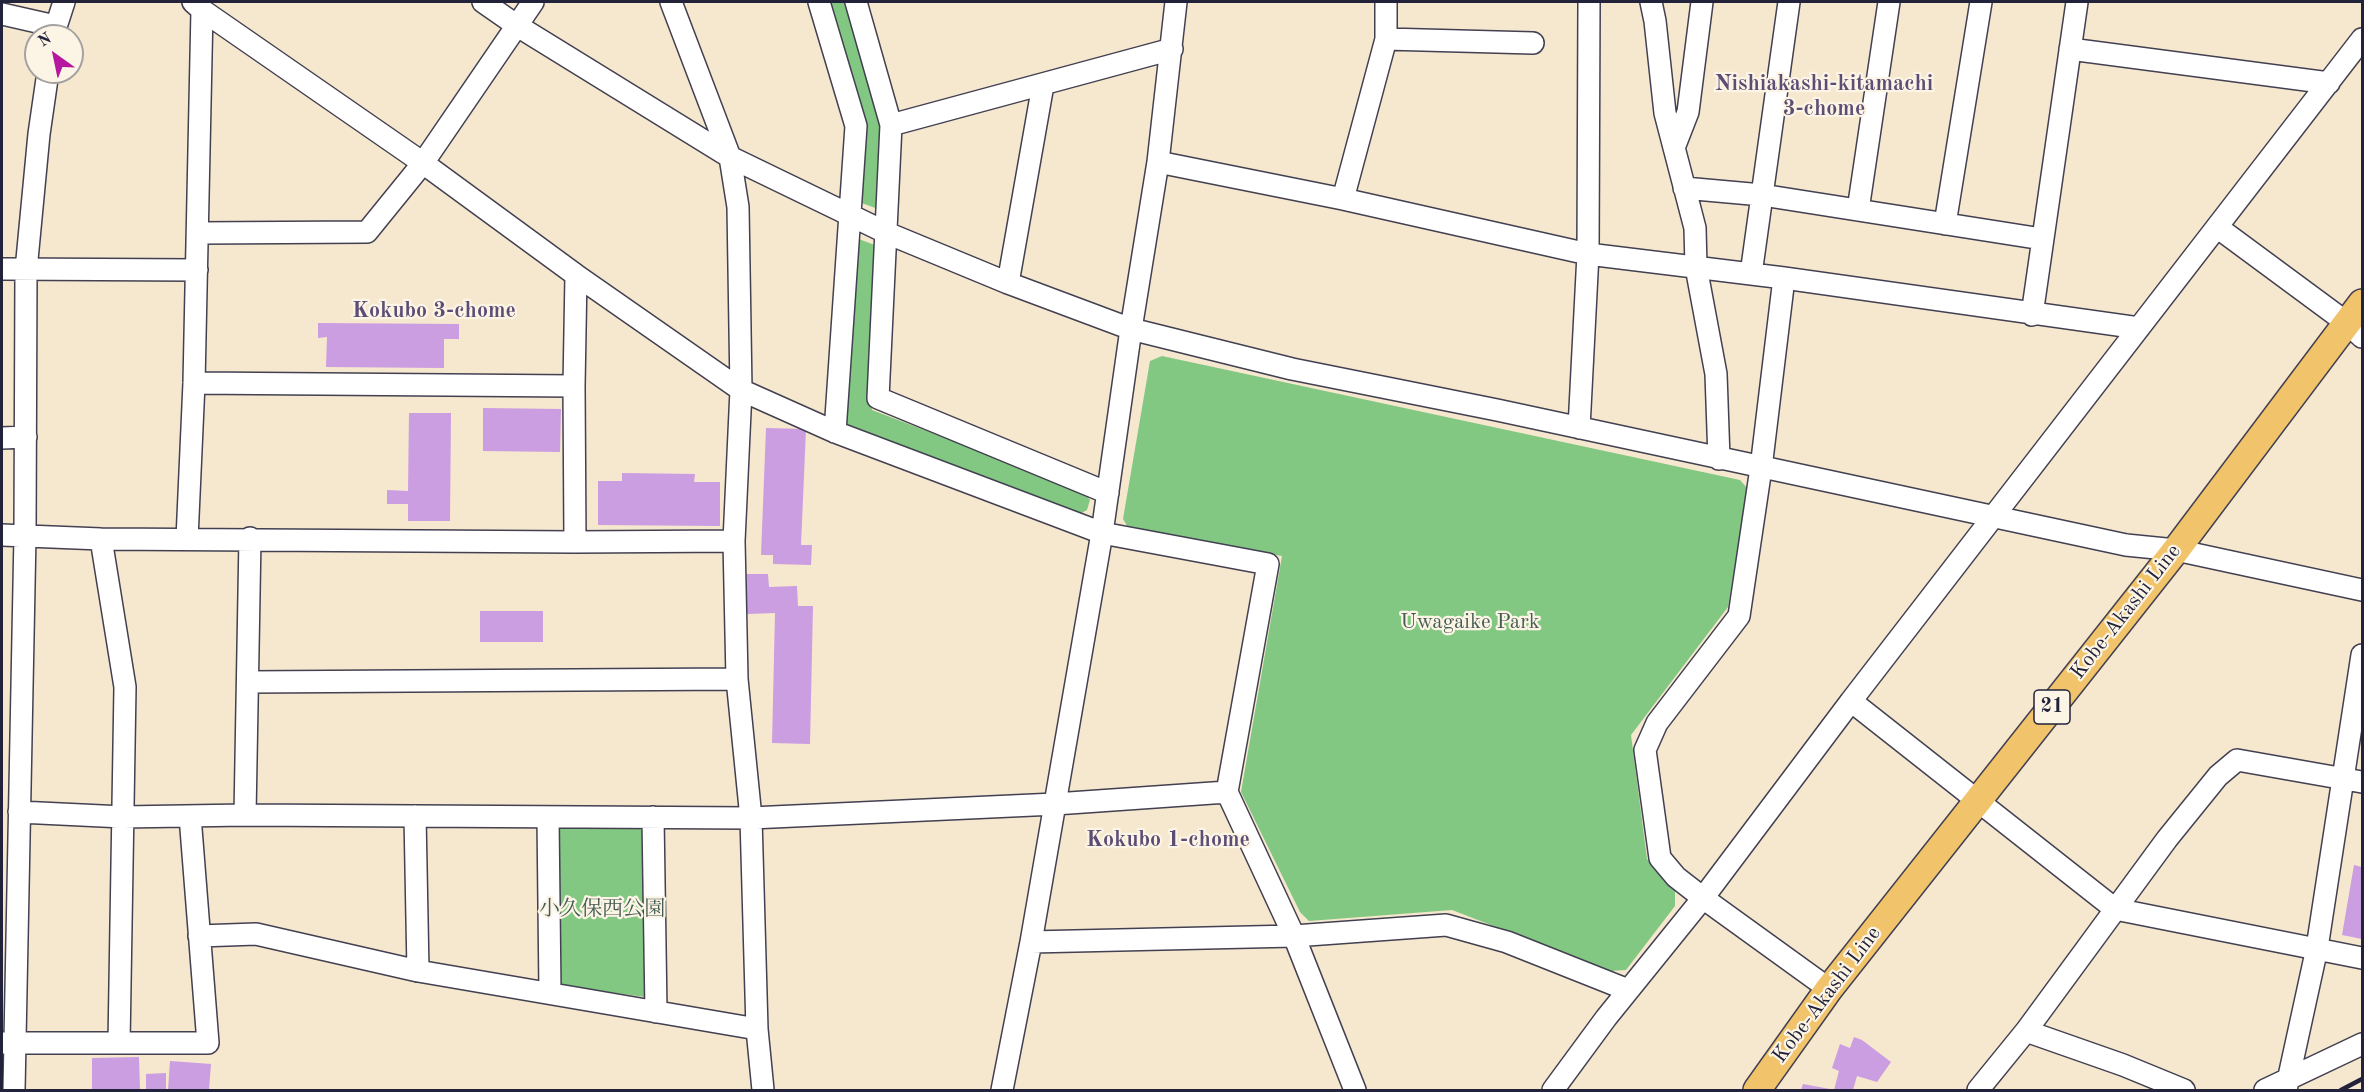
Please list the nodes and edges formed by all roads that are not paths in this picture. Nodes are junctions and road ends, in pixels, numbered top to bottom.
1 (64, 2) edge
2 (483, 2) edge
3 (533, 2) edge
4 (671, 2) edge
5 (819, 2) edge
6 (856, 2) edge
7 (1176, 2) edge
8 (1386, 2) edge
9 (1589, 2) edge
10 (1651, 2) edge
11 (1702, 2) edge
12 (1789, 2) edge
13 (1889, 2) edge
14 (1981, 2) edge
15 (2077, 2) edge
16 (198, 6) edge
17 (2, 14) edge
18 (33, 24) edge
19 (56, 24) edge
20 (516, 26) junction
21 (1386, 39) junction
22 (2362, 39) edge
23 (1533, 43) dead end
24 (1172, 49) junction
25 (2070, 49) junction
26 (2329, 83) junction
27 (46, 84) edge
28 (1043, 85) junction
29 (891, 125) junction
30 (1674, 148) junction
31 (730, 157) junction
32 (1158, 162) junction
33 (423, 163) junction
34 (1684, 188) junction
35 (1762, 195) junction
36 (1344, 199) junction
37 (1858, 210) junction
38 (850, 216) junction
39 (1945, 224) junction
40 (2217, 227) junction
41 (198, 233) junction
42 (887, 233) junction
43 (2042, 239) junction
44 (1588, 254) junction
45 (1696, 267) junction
46 (2, 269) edge
47 (26, 270) junction
48 (197, 270) junction
49 (1751, 274) junction
50 (576, 275) junction
51 (1784, 278) junction
52 (1008, 283) junction
53 (2032, 315) junction
54 (2357, 321) edge
55 (2139, 328) junction
56 (1131, 329) junction
57 (194, 383) junction
58 (574, 386) junction
59 (741, 390) junction
60 (1579, 428) junction
61 (835, 432) junction
62 (26, 437) junction
63 (2, 438) edge
64 (1719, 459) junction
65 (1761, 468) junction
66 (1108, 493) junction
67 (1993, 516) junction
68 (1102, 533) junction
69 (2, 535) edge
70 (26, 535) junction
71 (250, 538) junction
72 (101, 539) junction
73 (187, 539) junction
74 (734, 541) junction
75 (575, 543) junction
76 (2176, 550) junction
77 (2362, 590) edge
78 (2362, 656) edge
79 (737, 679) junction
80 (248, 682) junction
81 (1851, 701) junction
82 (2352, 780) edge
83 (1227, 792) junction
84 (1977, 801) junction
85 (1055, 804) junction
86 (19, 812) junction
87 (245, 815) junction
88 (190, 816) junction
89 (415, 816) junction
90 (123, 817) junction
91 (548, 817) junction
92 (653, 818) junction
93 (751, 818) junction
94 (1702, 898) junction
95 (2115, 909) junction
96 (199, 936) junction
97 (1294, 936) junction
98 (1031, 942) junction
99 (9, 947) edge
100 (2317, 948) junction
101 (2362, 958) edge
102 (418, 971) junction
103 (1829, 989) junction
104 (1628, 990) junction
105 (550, 993) junction
106 (656, 1012) junction
107 (757, 1029) junction
108 (2026, 1031) junction
109 (8, 1043) edge
110 (119, 1043) junction
111 (2362, 1044) edge
112 (2287, 1085) edge
113 (14, 1090) edge
114 (763, 1090) edge
115 (1002, 1090) edge
116 (1354, 1090) edge
117 (1553, 1090) edge
118 (1757, 1090) edge
119 (1978, 1090) edge
120 (2184, 1090) edge
121 (2265, 1090) edge

1 - 19 street
2 - 20 street
3 - 20 street
4 - 31 street
5 - 38 street
6 - 29 street
7 - 24 street
8 - 21 street
9 - 44 street
10 - 30 street
11 - 30 street
12 - 35 street
13 - 37 street
14 - 39 street
15 - 25 street
16 - 33 street
16 - 41 street
17 - 18 street
20 - 31 street
20 - 33 street
21 - 23 street
21 - 36 street
22 - 26 street
24 - 28 street
24 - 32 street
25 - 26 street
25 - 43 street
26 - 40 street
27 - 47 street
28 - 29 street
28 - 52 street
29 - 42 street
30 - 34 street
31 - 38 street
31 - 59 street
32 - 36 street
32 - 56 street
33 - 41 street
33 - 50 street
34 - 35 street
34 - 45 street
35 - 37 street
35 - 49 street
36 - 44 street
37 - 39 street
38 - 42 street
38 - 61 street
39 - 43 street
40 - 54 street
40 - 55 street
41 - 48 street
42 - 52 street
42 - 66 street
43 - 53 street
44 - 45 street
44 - 60 street
45 - 49 street
45 - 64 street
46 - 47 street
47 - 48 street
47 - 62 street
48 - 57 street
49 - 51 street
50 - 58 street
50 - 59 street
51 - 53 street
51 - 65 street
52 - 56 street
53 - 55 street
54 - 76 main road, Kobe-Akashi Line / 21
55 - 67 street
56 - 60 street
56 - 66 street
57 - 58 street
57 - 73 street
58 - 75 street
59 - 61 street
59 - 74 street
60 - 64 street
61 - 68 street
62 - 63 street
62 - 70 street
64 - 65 street
65 - 67 street
65 - 94 street
66 - 68 street
67 - 76 street
67 - 81 street
68 - 83 street
68 - 85 street
69 - 70 street
70 - 72 street
70 - 86 street
71 - 73 street
71 - 75 street
71 - 80 street
72 - 73 street
72 - 90 street
74 - 75 street
74 - 79 street
76 - 77 street
76 - 84 main road, Kobe-Akashi Line / 21
78 - 82 street
79 - 80 street
79 - 93 street
80 - 87 street
81 - 84 street
81 - 94 street
82 - 95 street
82 - 100 street
83 - 85 street
83 - 97 street
84 - 95 street
84 - 103 main road, Kobe-Akashi Line / 21
85 - 93 street
85 - 98 street
86 - 90 street
86 - 99 street
87 - 88 street
87 - 89 street
88 - 90 street
88 - 96 street
89 - 91 street
89 - 102 street
90 - 110 street
91 - 92 street
91 - 105 street
92 - 93 street
92 - 106 street
93 - 107 street
94 - 103 street
94 - 104 street
95 - 100 street
95 - 108 street
96 - 102 street
96 - 110 street
97 - 98 street
97 - 104 street
97 - 116 street
98 - 115 street
99 - 109 street
100 - 101 street
100 - 112 street
102 - 105 street
103 - 118 main road, Kobe-Akashi Line / 21
104 - 117 street
105 - 106 street
106 - 107 street
107 - 114 street
108 - 119 street
108 - 120 street
109 - 110 street
109 - 113 street
111 - 112 street
112 - 121 street

